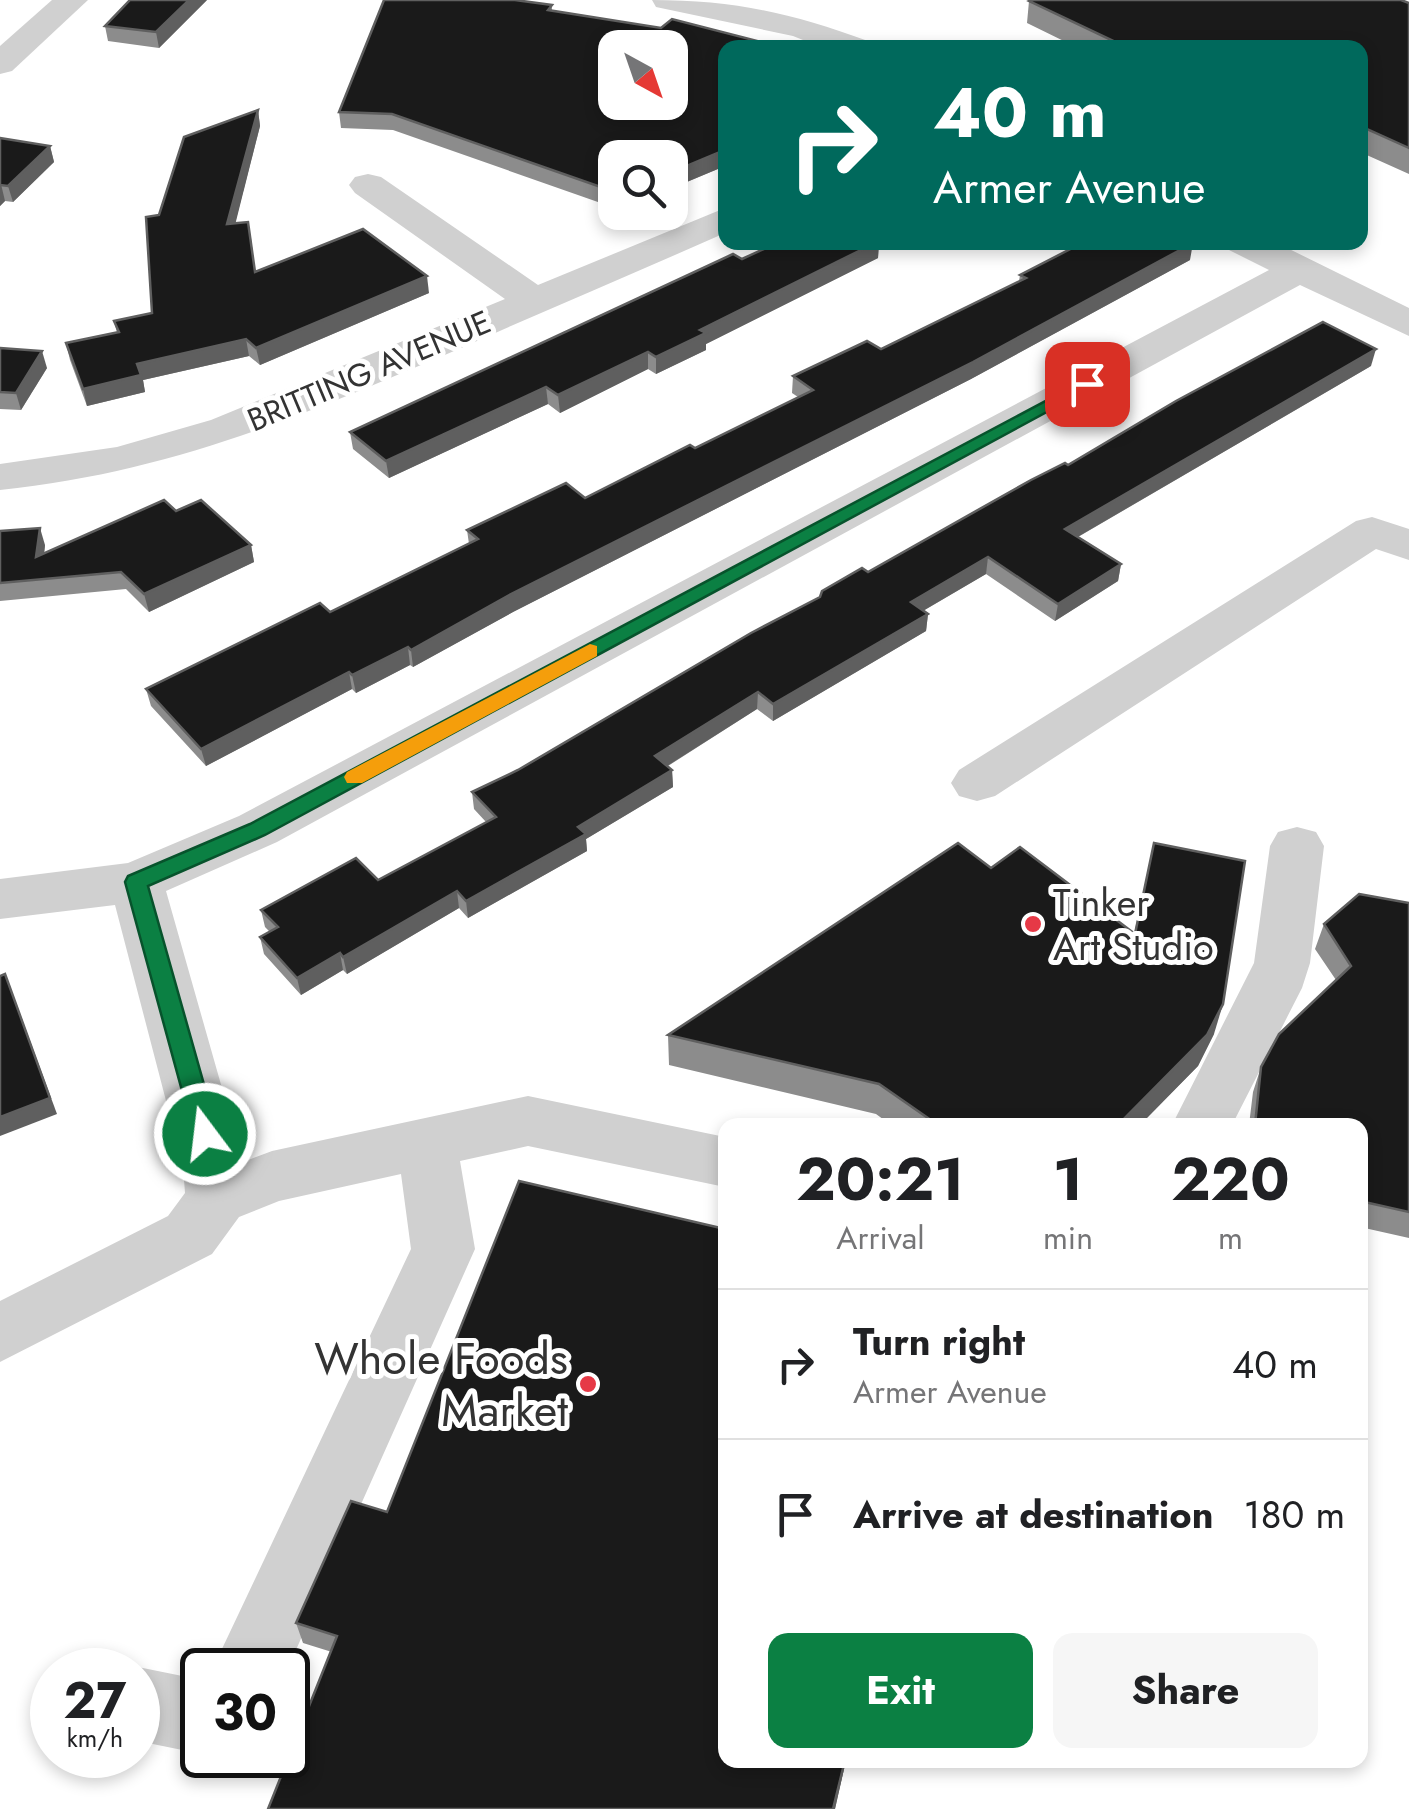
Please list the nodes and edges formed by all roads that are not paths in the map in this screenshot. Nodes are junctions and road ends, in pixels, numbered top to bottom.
1 (72, 0) edge
2 (668, 0) edge
3 (834, 40) edge
4 (0, 64) edge
5 (368, 185) dead end
6 (718, 222) edge
7 (1259, 250) edge
8 (1299, 270) junction
9 (535, 301) junction
10 (1409, 324) edge
11 (0, 478) edge
12 (1409, 546) edge
13 (977, 783) dead end
14 (1297, 846) dead end
15 (136, 882) junction
16 (0, 899) edge
17 (1206, 1118) edge
18 (428, 1143) junction
19 (718, 1161) edge
20 (203, 1217) junction
21 (0, 1333) edge
22 (260, 1648) edge

1 - 4 street
2 - 3 street
5 - 9 street
6 - 9 street, BRITTING AVENUE
7 - 8 street
8 - 10 street
8 - 15 street
9 - 11 street, BRITTING AVENUE
12 - 13 street
14 - 17 street
15 - 16 street
15 - 20 street
18 - 19 street
18 - 20 street
18 - 22 street
20 - 21 street

